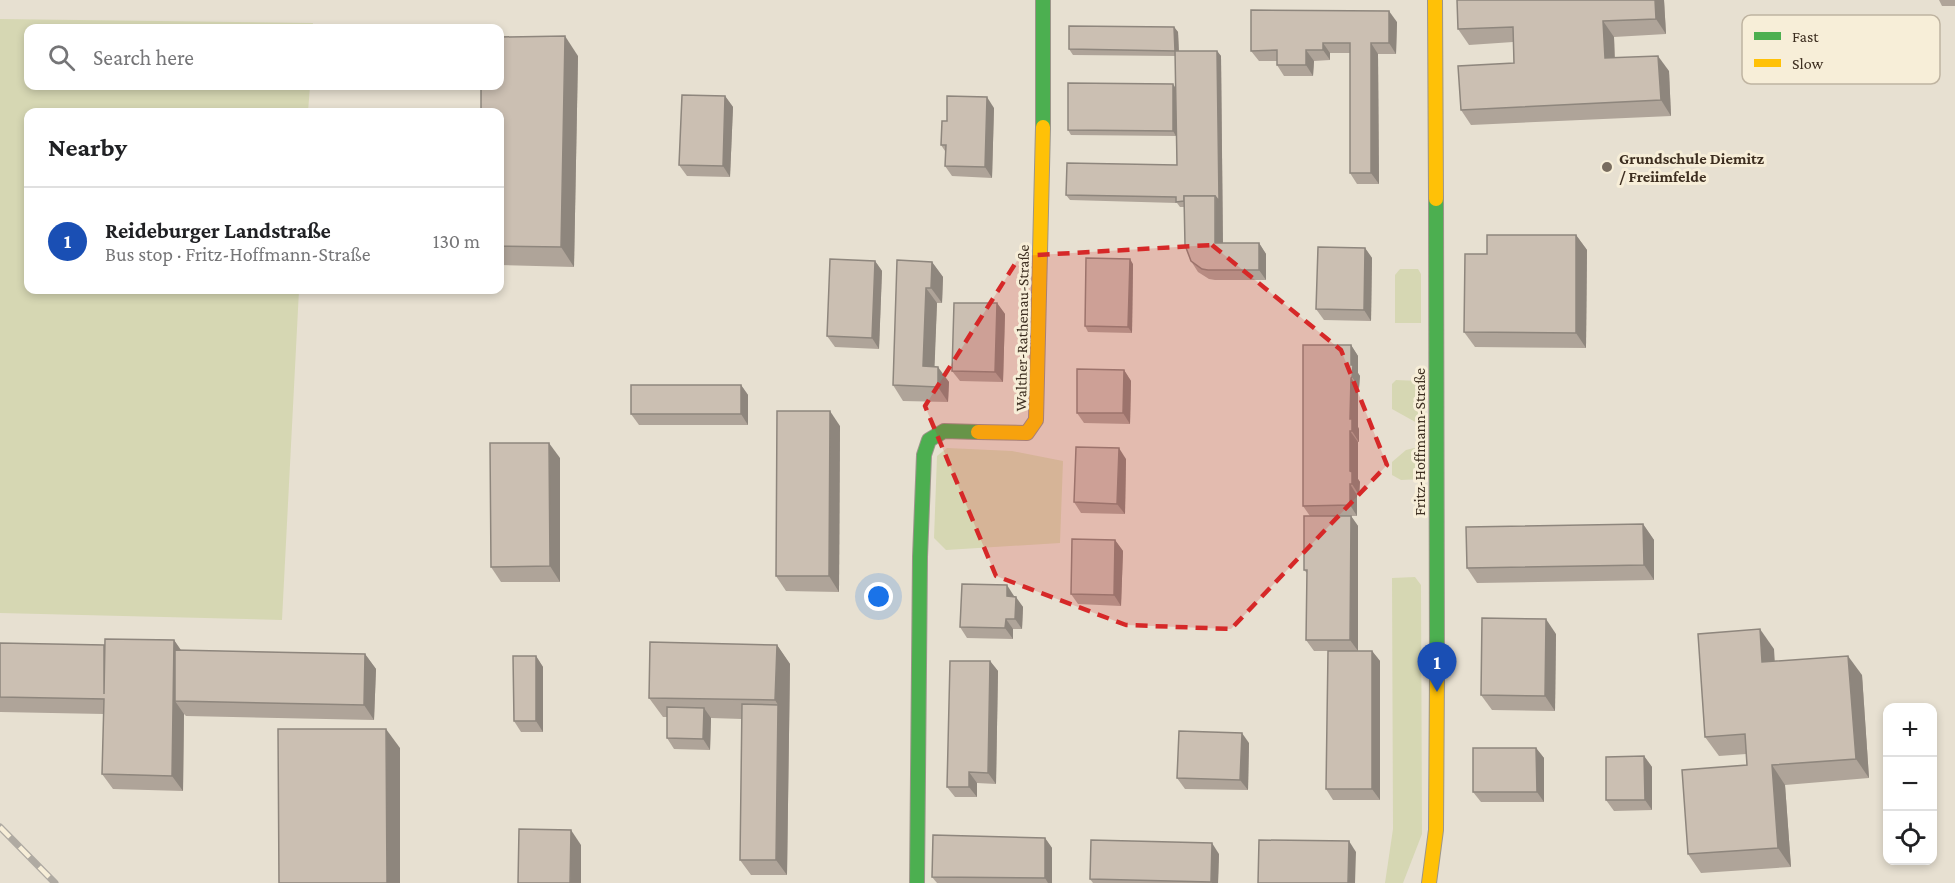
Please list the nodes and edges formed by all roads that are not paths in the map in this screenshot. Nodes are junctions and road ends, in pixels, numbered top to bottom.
1 (1043, 0) edge
2 (1435, 0) edge
3 (917, 883) edge
4 (1429, 883) edge

1 - 3 street, Walther-Rathenau-Straße
2 - 4 street, Fritz-Hoffmann-Straße

